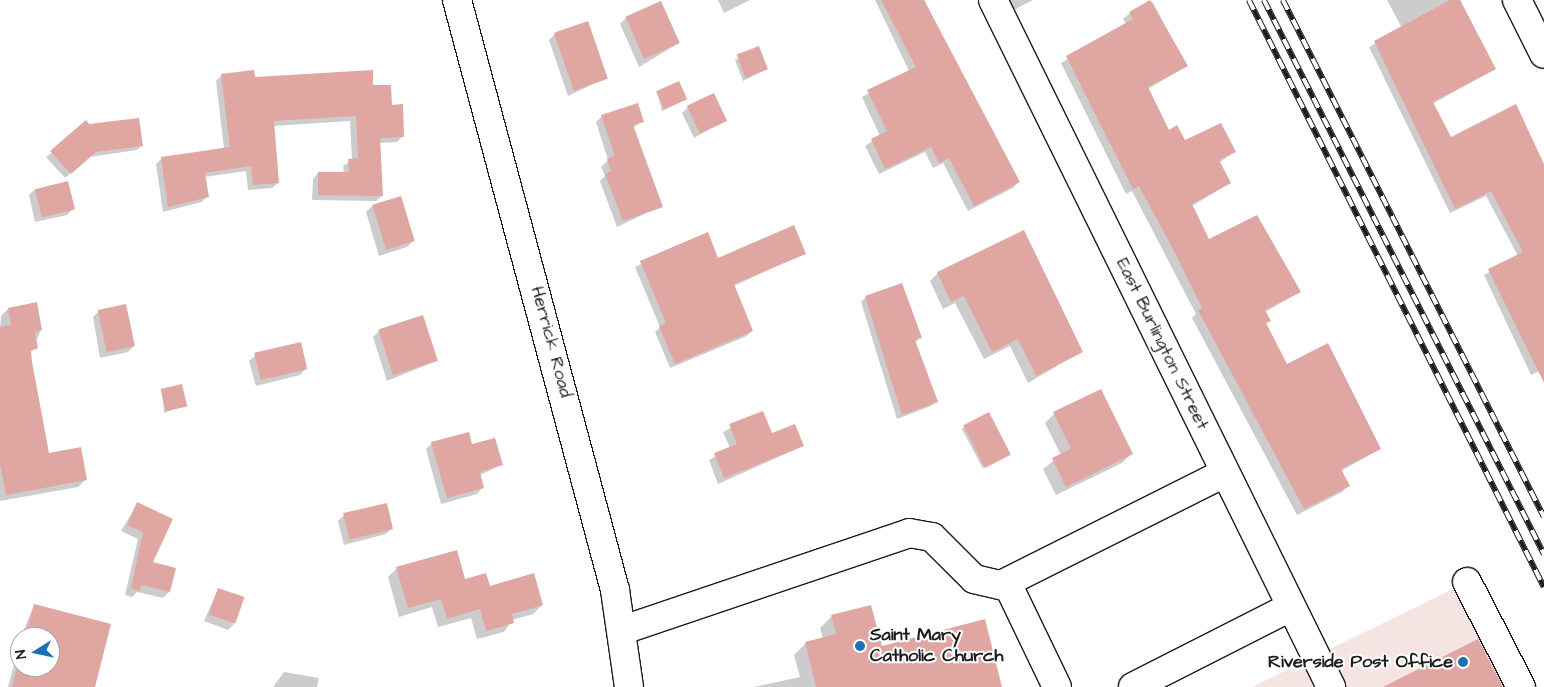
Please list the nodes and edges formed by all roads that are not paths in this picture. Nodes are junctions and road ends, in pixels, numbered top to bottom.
1 (456, 0) edge
2 (993, 0) edge
3 (1517, 0) edge
4 (1544, 54) edge
5 (1225, 473) junction
6 (1467, 582) dead end
7 (1006, 583) junction
8 (1291, 607) junction
9 (623, 630) junction
10 (629, 687) edge
11 (1058, 687) edge
12 (1133, 687) edge
13 (1331, 687) edge
14 (1521, 687) edge

1 - 9 street, Herrick Road
2 - 5 street, East Burlington Street
3 - 4 street
5 - 7 street
5 - 8 street, East Burlington Street
6 - 14 street
7 - 9 street
7 - 11 street
8 - 12 street
8 - 13 street, East Burlington Street
9 - 10 street, Herrick Road

